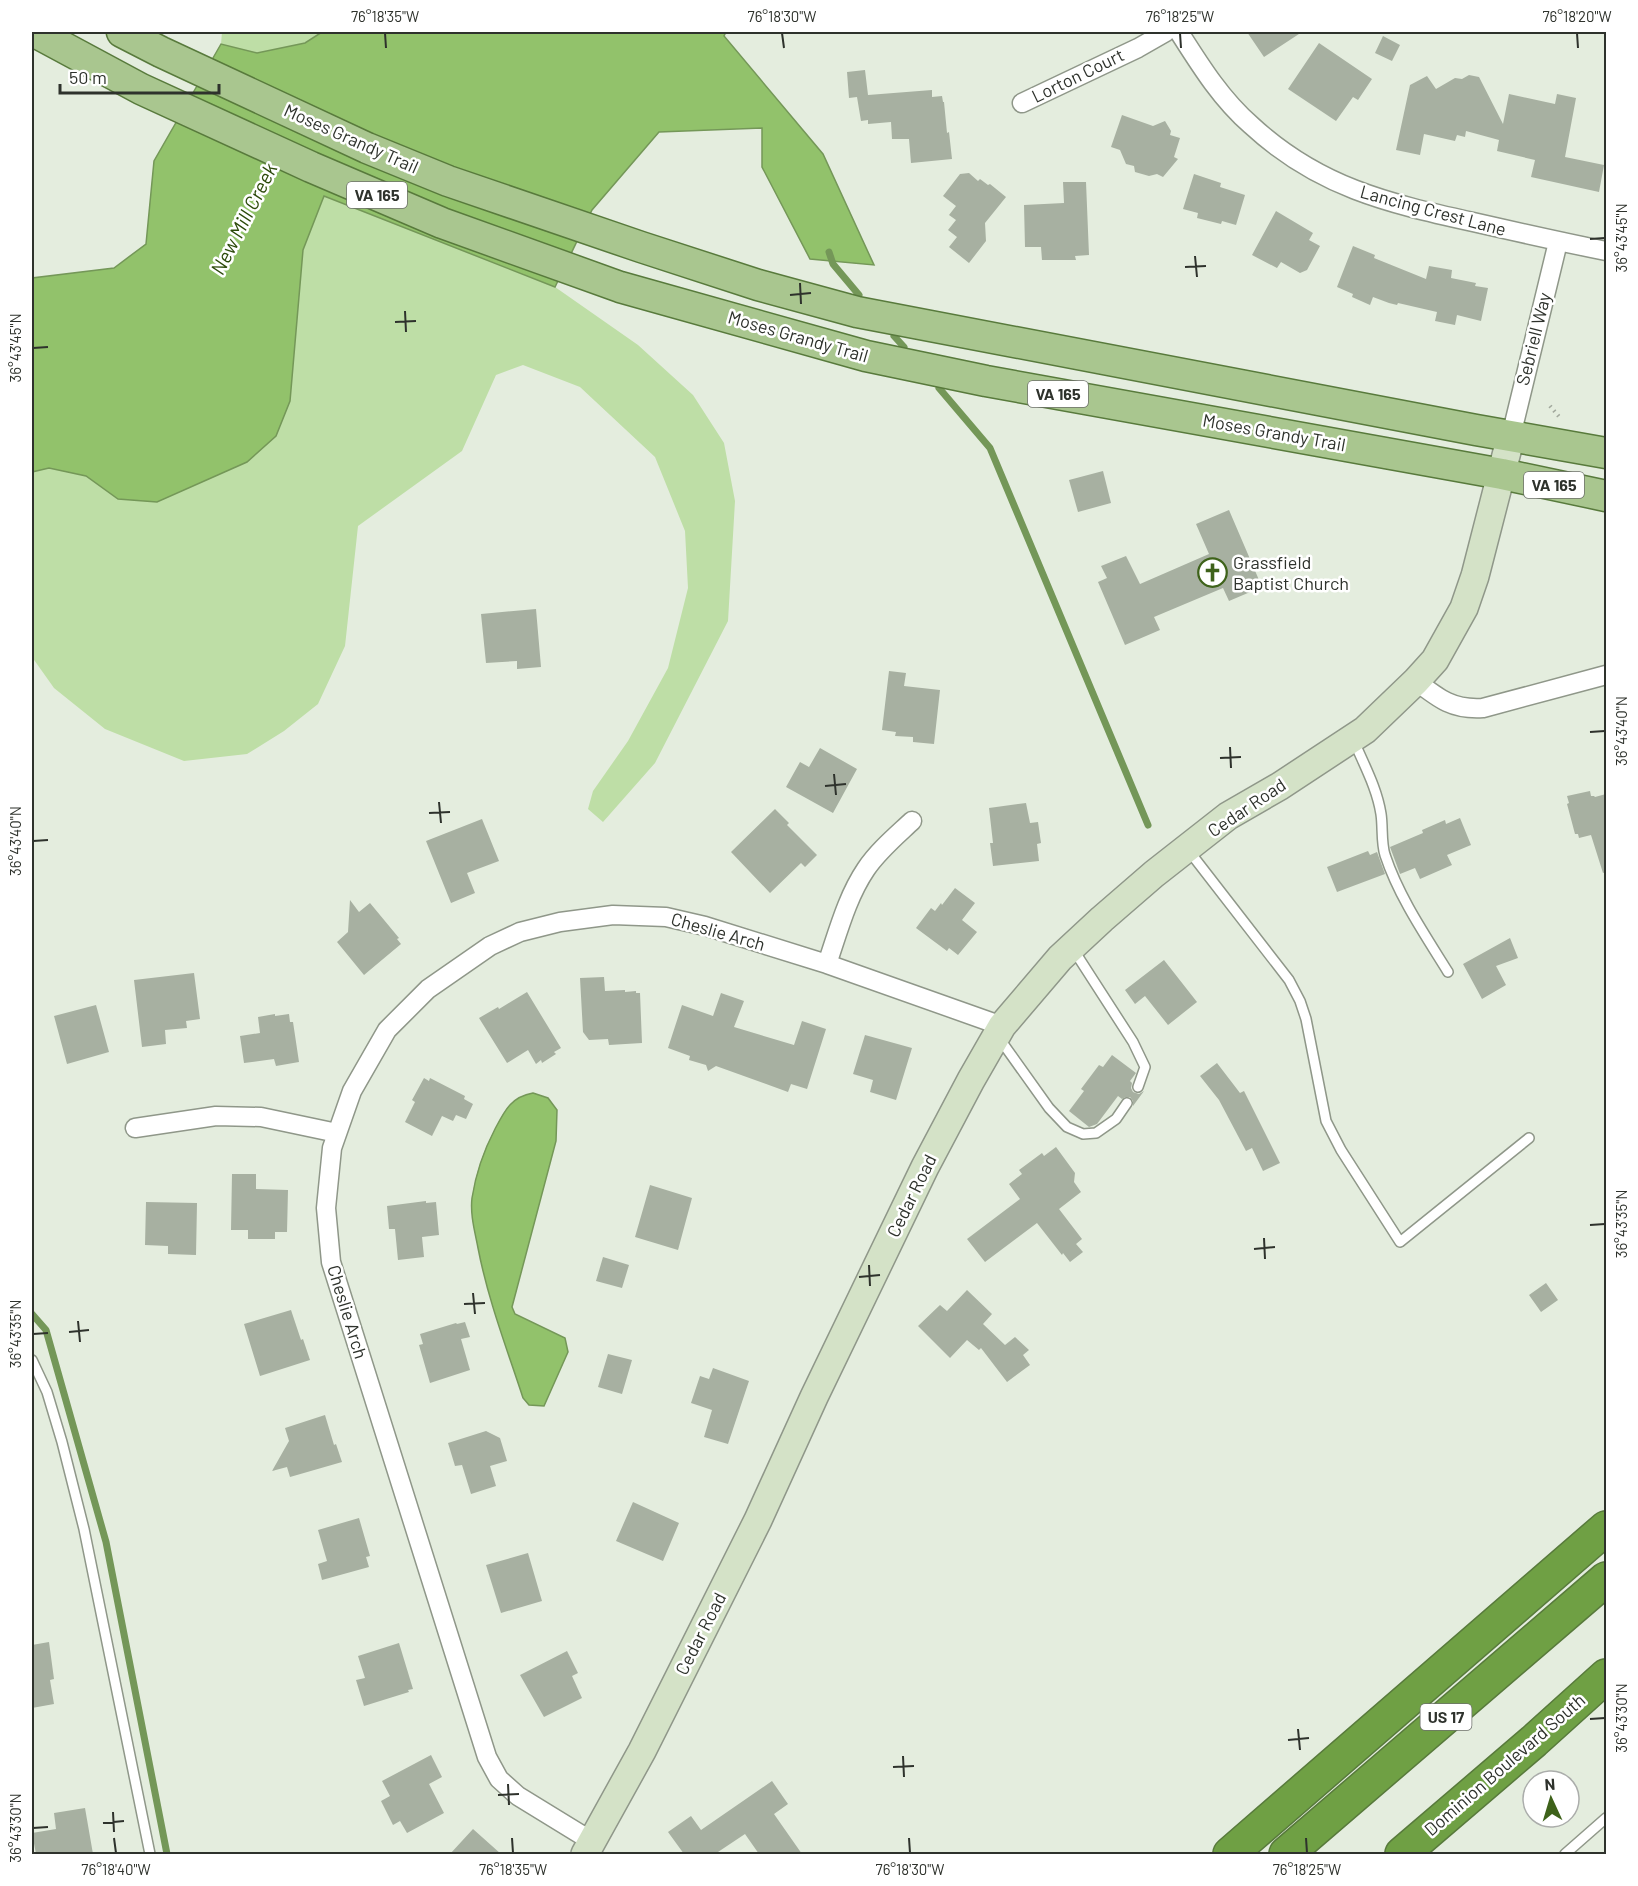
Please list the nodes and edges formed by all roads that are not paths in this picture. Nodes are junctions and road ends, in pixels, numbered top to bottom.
1 (35, 32) edge
2 (122, 32) edge
3 (1166, 32) edge
4 (1179, 32) edge
5 (1023, 103) dead end
6 (1558, 242) junction
7 (1606, 251) edge
8 (1511, 436) junction
9 (1606, 453) edge
10 (1502, 474) junction
11 (1606, 496) edge
12 (1606, 675) edge
13 (1416, 681) junction
14 (1353, 739) junction
15 (912, 821) dead end
16 (1188, 849) junction
17 (1072, 947) junction
18 (827, 964) junction
19 (1448, 972) dead end
20 (1000, 1031) junction
21 (1138, 1087) dead end
22 (1127, 1103) dead end
23 (135, 1128) dead end
24 (337, 1133) junction
25 (1529, 1138) dead end
26 (32, 1360) edge
27 (1606, 1528) edge
28 (1606, 1579) edge
29 (1606, 1676) edge
30 (1606, 1690) edge
31 (1534, 1741) junction
32 (1606, 1818) edge
33 (589, 1848) edge
34 (150, 1854) edge
35 (1230, 1854) edge
36 (1286, 1854) edge
37 (1402, 1854) edge
38 (1565, 1854) edge

1 - 10 main road, Moses Grandy Trail / VA 165
2 - 8 main road, Moses Grandy Trail / VA 165
3 - 5 street, Lorton Court
4 - 6 street, Lancing Crest Lane
6 - 7 street, Lancing Crest Lane
6 - 8 street, Sebriell Way
8 - 9 main road, Moses Grandy Trail / VA 165
8 - 10 street, Cedar Road
10 - 11 main road, Moses Grandy Trail / VA 165
10 - 13 street, Cedar Road
12 - 13 street
13 - 14 street, Cedar Road
14 - 16 street, Cedar Road
14 - 19 lane
15 - 18 street
16 - 17 street, Cedar Road
16 - 25 lane
17 - 20 street, Cedar Road
17 - 21 lane
18 - 20 street, Cheslie Arch
18 - 24 street, Cheslie Arch
20 - 22 lane
20 - 33 street, Cedar Road
23 - 24 street
24 - 33 street, Cheslie Arch
26 - 34 lane
27 - 35 highway
28 - 36 highway, US 17
29 - 31 highway, Dominion Boulevard South
30 - 31 highway
31 - 37 highway, Dominion Boulevard South
32 - 38 lane

